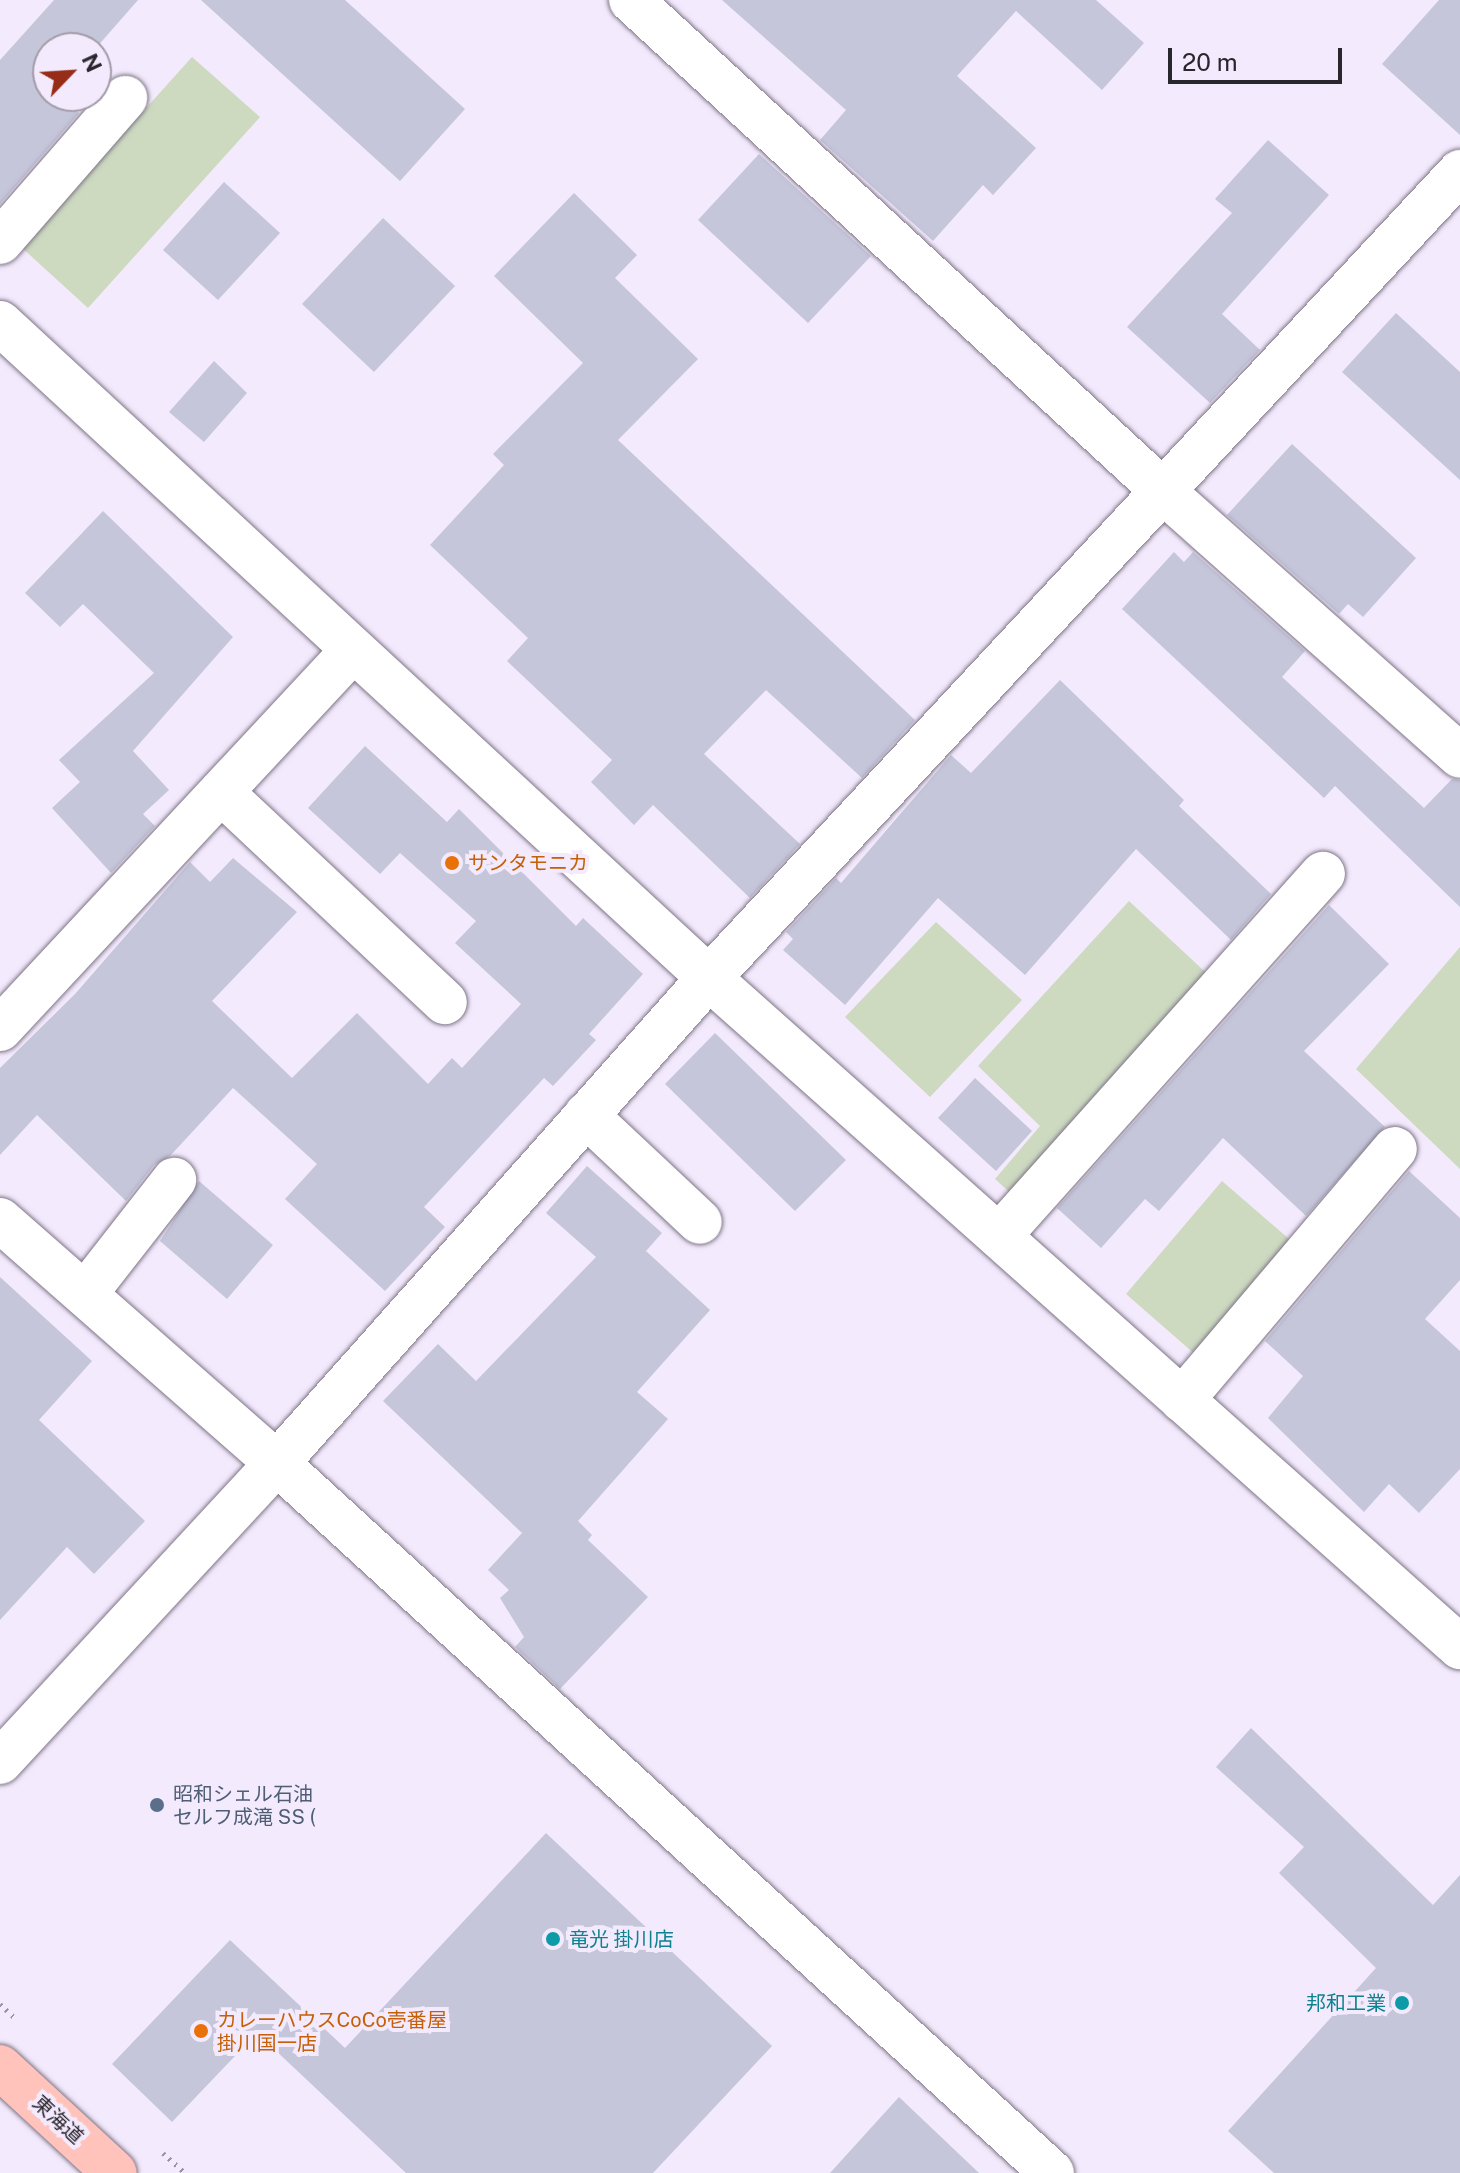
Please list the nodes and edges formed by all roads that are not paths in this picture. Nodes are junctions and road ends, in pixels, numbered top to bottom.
1 (631, 0) edge
2 (125, 98) dead end
3 (1460, 172) edge
4 (0, 242) edge
5 (0, 323) edge
6 (1165, 493) junction
7 (353, 650) junction
8 (1460, 756) edge
9 (221, 792) junction
10 (1323, 874) dead end
11 (709, 978) junction
12 (9, 1002) edge
13 (445, 1002) dead end
14 (586, 1115) junction
15 (1395, 1149) dead end
16 (174, 1180) dead end
17 (0, 1220) edge
18 (700, 1222) dead end
19 (999, 1236) junction
20 (85, 1294) junction
21 (1182, 1400) junction
22 (277, 1463) junction
23 (1460, 1647) edge
24 (0, 1762) edge
25 (0, 2067) edge
26 (115, 2173) edge
27 (1052, 2173) edge

1 - 6 street
2 - 4 street
3 - 6 street
5 - 7 street
6 - 8 street
6 - 11 street
7 - 9 street
7 - 11 street
9 - 12 street
9 - 13 street
10 - 19 street
11 - 14 street
11 - 19 street
14 - 18 street
14 - 22 street
15 - 21 street
16 - 20 street
17 - 20 street
19 - 21 street
20 - 22 street
21 - 23 street
22 - 24 street
22 - 27 street
25 - 26 main road, 東海道

